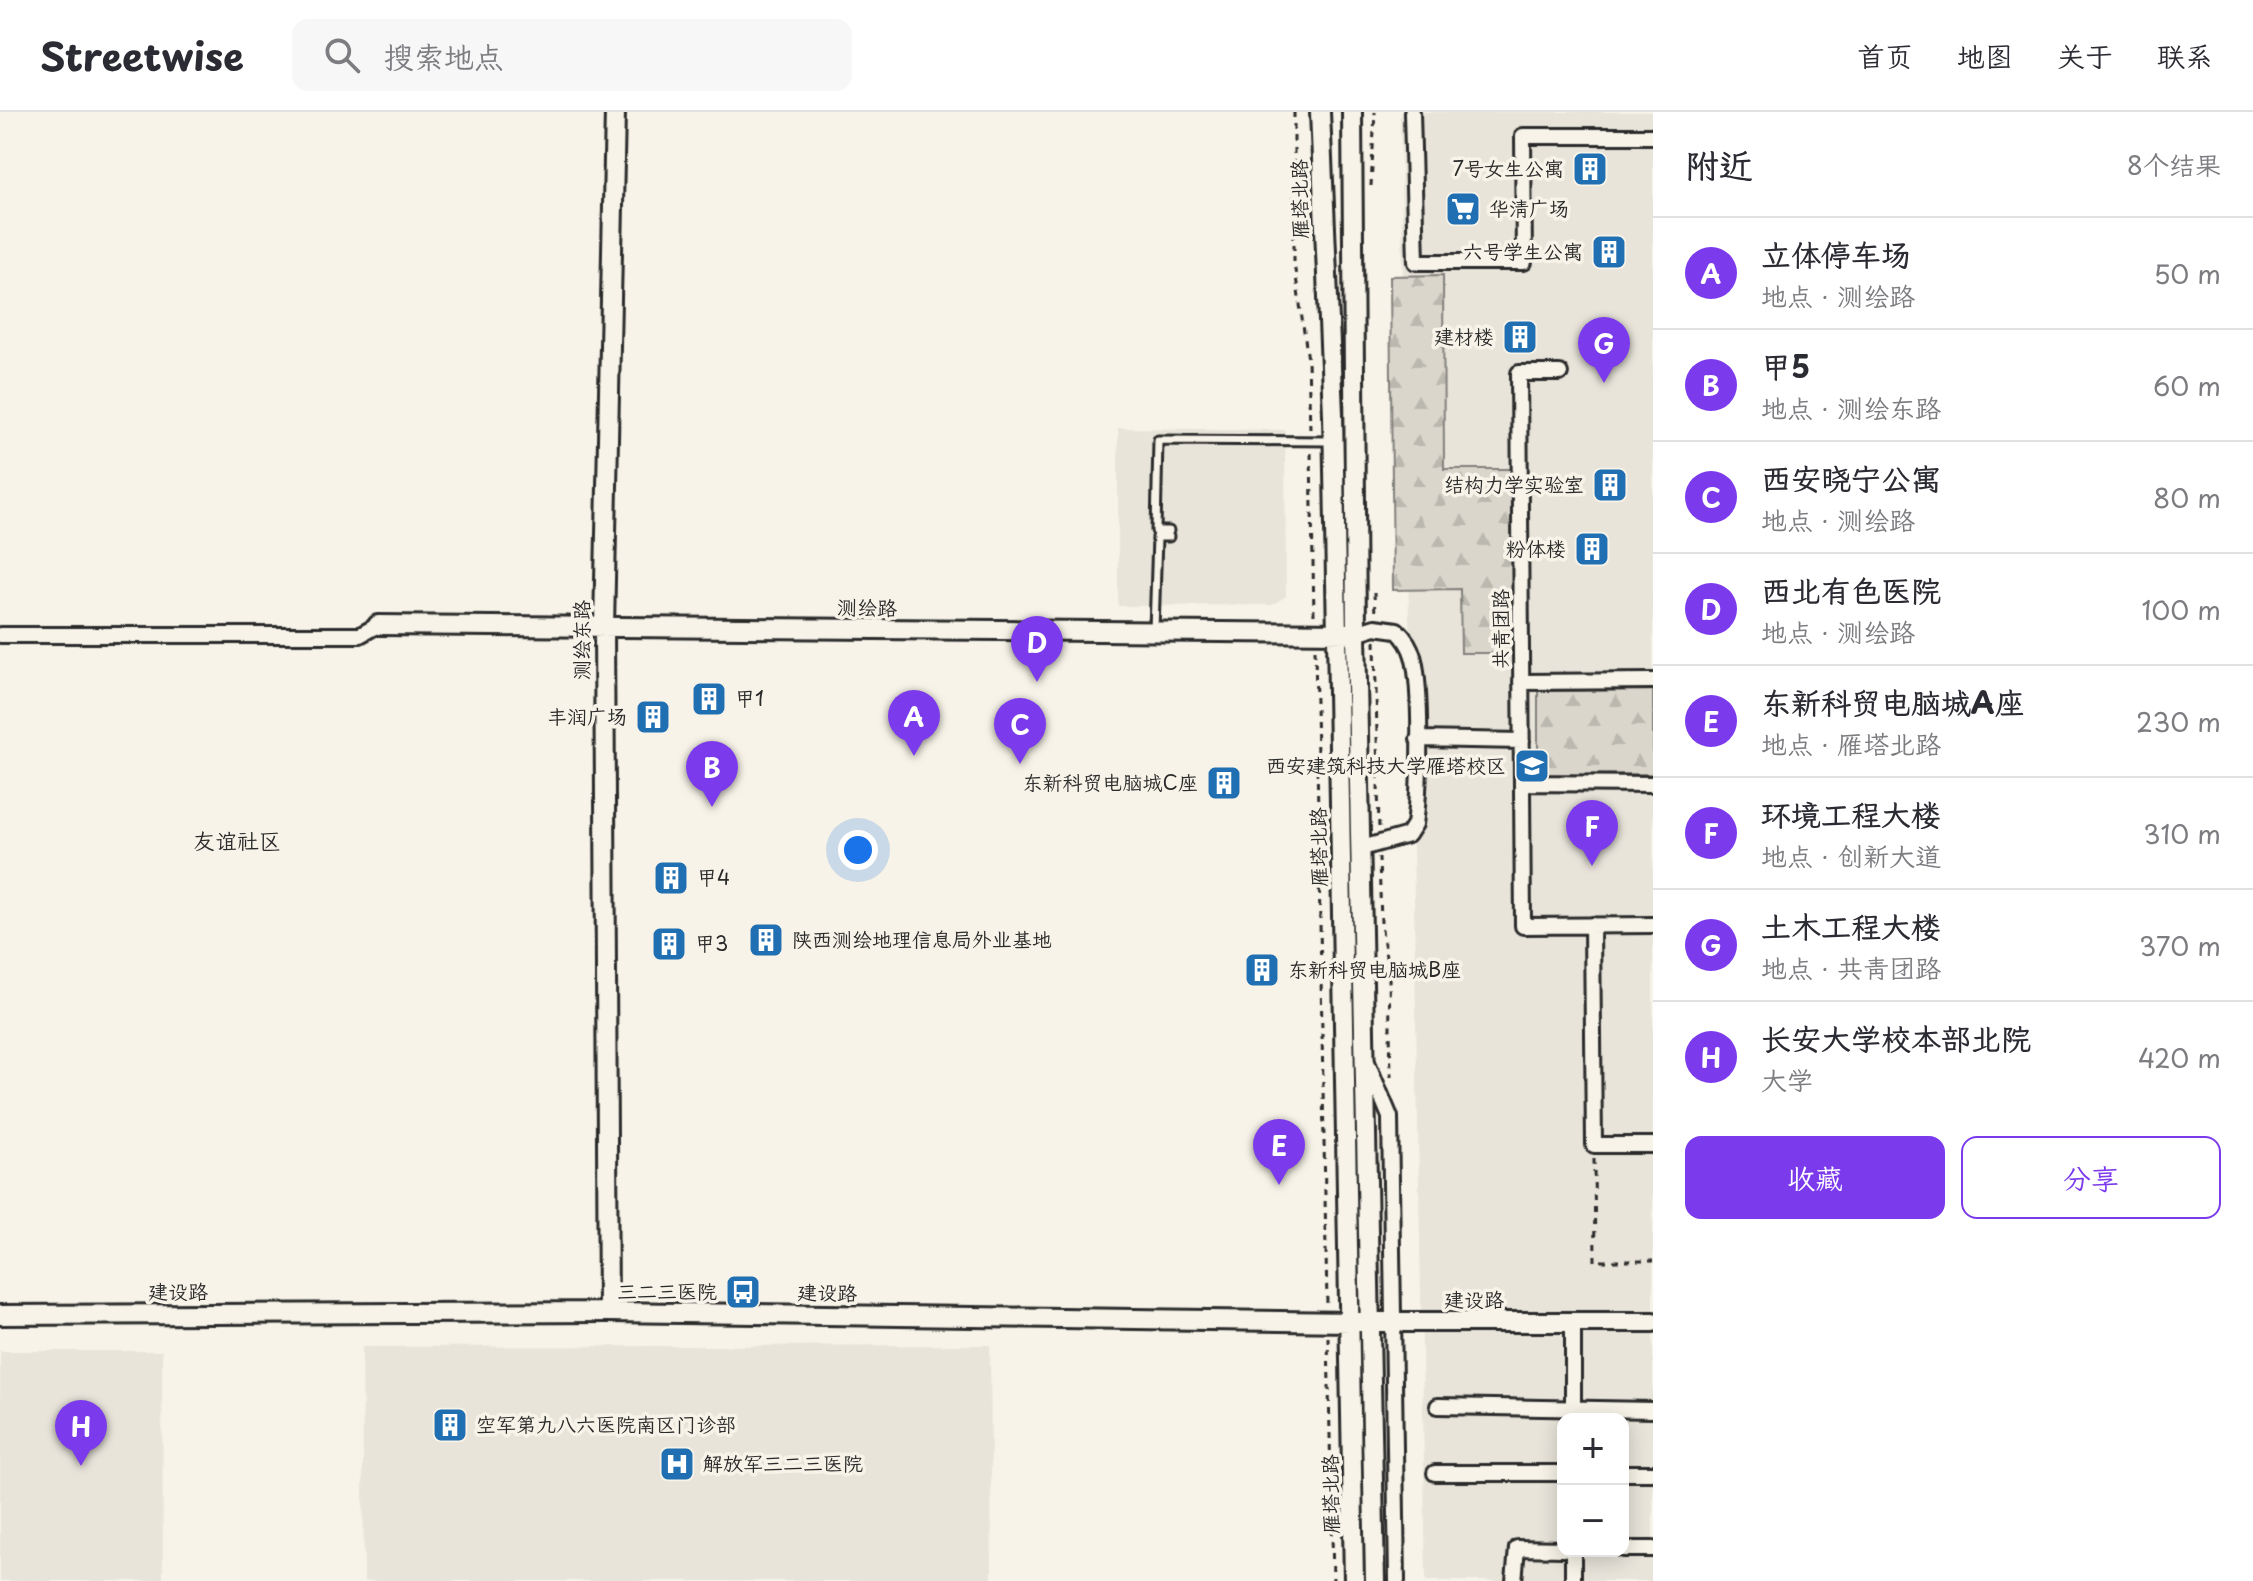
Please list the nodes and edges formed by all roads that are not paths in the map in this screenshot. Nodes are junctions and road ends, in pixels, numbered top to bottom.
1 (615, 112) edge
2 (1320, 112) edge
3 (1352, 112) edge
4 (1412, 112) edge
5 (1653, 136) edge
6 (1560, 373) dead end
7 (1333, 441) junction
8 (378, 625) joint
9 (604, 627) junction
10 (1154, 632) junction
11 (1336, 633) junction
12 (1356, 633) junction
13 (0, 635) edge
14 (1653, 681) edge
15 (1521, 682) junction
16 (1418, 739) junction
17 (1522, 741) junction
18 (1522, 783) junction
19 (1653, 784) edge
20 (1362, 848) junction
21 (1592, 925) junction
22 (1653, 925) edge
23 (1364, 1055) junction
24 (1653, 1145) edge
25 (608, 1312) junction
26 (0, 1315) edge
27 (1352, 1322) junction
28 (1372, 1322) junction
29 (1393, 1322) junction
30 (1573, 1322) junction
31 (1653, 1322) edge
32 (1438, 1406) dead end
33 (1653, 1410) edge
34 (1557, 1413) edge
35 (1573, 1413) edge
36 (1593, 1413) edge
37 (1435, 1473) dead end
38 (1557, 1473) edge
39 (1629, 1473) edge
40 (1653, 1473) edge
41 (1557, 1549) edge
42 (1629, 1549) edge
43 (1653, 1549) edge
44 (1573, 1557) edge
45 (1354, 1581) edge
46 (1375, 1581) edge
47 (1397, 1581) edge
48 (1514, 1581) edge
49 (1573, 1581) edge

1 - 9 street, 测绘东路
2 - 7 street, 雁塔北路
3 - 12 street
4 - 5 street
6 - 15 street, 共青团路
7 - 10 lane
7 - 11 street, 雁塔北路
8 - 9 street, 测绘路
8 - 13 street
9 - 10 street, 测绘路
9 - 25 street, 测绘东路
10 - 11 street, 测绘路
11 - 12 street, 测绘路
11 - 27 street, 雁塔北路
12 - 16 street
12 - 20 street
14 - 15 street
15 - 17 street, 共青团路
16 - 17 street
16 - 20 street
17 - 18 street, 共青团路
18 - 19 street
18 - 21 street, 共青团路
20 - 23 street
21 - 22 street
21 - 24 street
23 - 28 street
23 - 29 street
25 - 26 street, 建设路
25 - 27 street, 建设路
27 - 28 street, 建设路
27 - 45 street, 雁塔北路
28 - 29 street, 建设路
28 - 46 street
29 - 30 street, 建设路
29 - 47 street
30 - 31 street, 建设路
30 - 35 street
32 - 34 street
33 - 36 street
37 - 38 street
39 - 40 street
41 - 48 street
42 - 43 street
44 - 49 street

